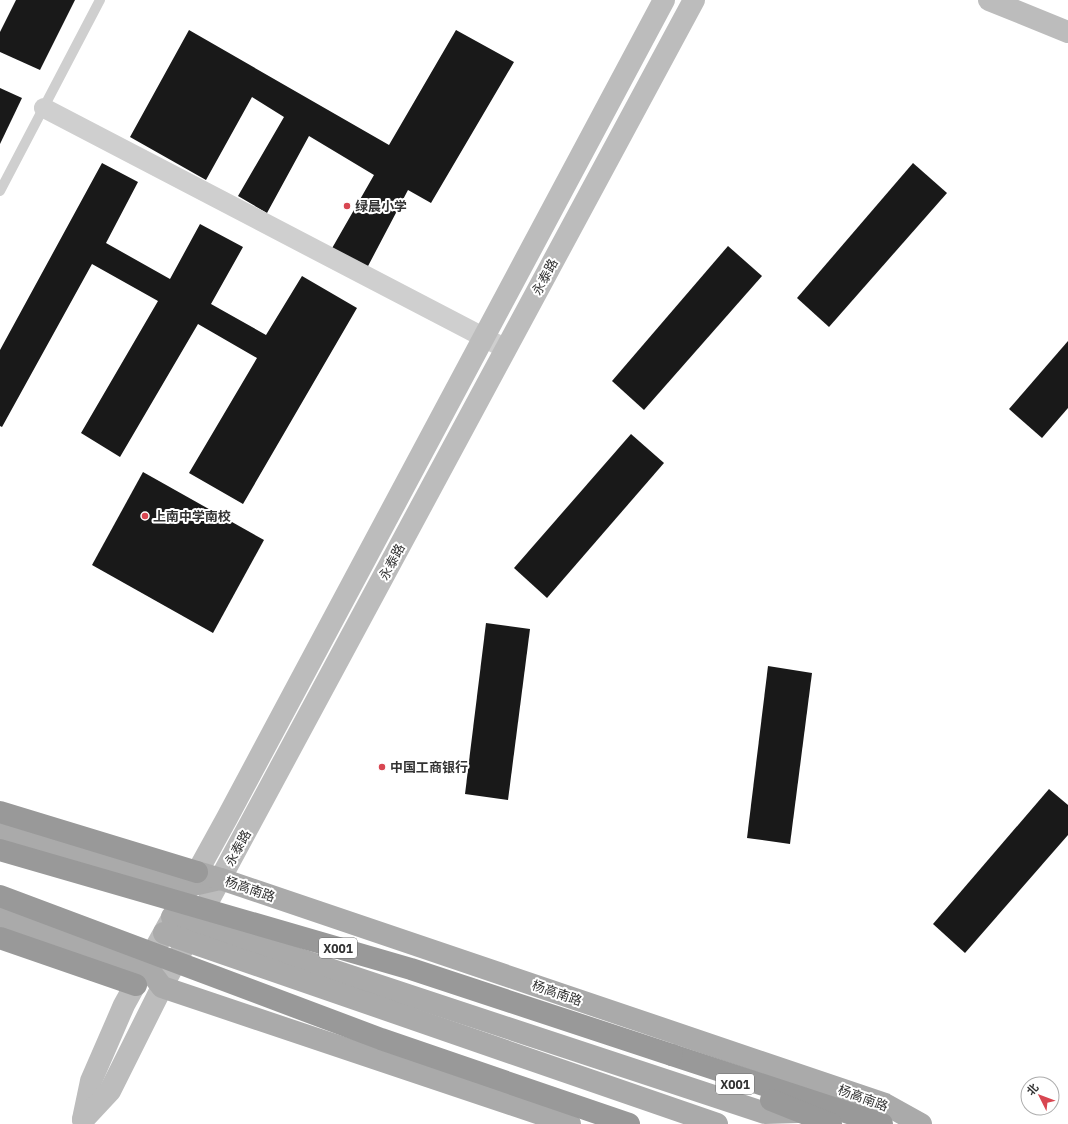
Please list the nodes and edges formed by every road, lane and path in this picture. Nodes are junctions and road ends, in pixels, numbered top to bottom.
1 (100, 0) edge
2 (664, 0) edge
3 (694, 0) edge
4 (989, 0) edge
5 (1068, 32) edge
6 (44, 108) junction
7 (0, 191) edge
8 (484, 337) junction
9 (506, 349) junction
10 (0, 812) edge
11 (0, 829) edge
12 (0, 850) edge
13 (221, 878) junction
14 (193, 879) junction
15 (0, 896) edge
16 (0, 916) edge
17 (168, 925) junction
18 (191, 933) junction
19 (0, 938) edge
20 (149, 978) junction
21 (672, 1055) junction
22 (798, 1112) junction
23 (82, 1122) edge
24 (570, 1124) edge
25 (629, 1124) edge
26 (717, 1124) edge
27 (831, 1124) edge
28 (882, 1124) edge
29 (921, 1124) edge

1 - 6 lane
2 - 8 street, 永泰路
3 - 9 street, 永泰路
4 - 5 street
6 - 7 lane
6 - 8 street
8 - 9 street
8 - 14 street, 永泰路
9 - 13 street, 永泰路
10 - 14 highway
11 - 14 main road
12 - 21 highway, 杨高南路 / X001, bridge
13 - 14 main road, 杨高南路
13 - 18 street, 永泰路
13 - 29 main road, 杨高南路 / X001
14 - 17 street, 永泰路
14 - 18 main road
15 - 25 highway, bridge
16 - 20 main road
17 - 18 main road, 杨高南路
17 - 20 street, 永泰路
18 - 20 main road
18 - 22 main road, 杨高南路 / X001
18 - 26 main road, 杨高南路
19 - 20 highway
20 - 23 street, 永泰路
20 - 24 main road
21 - 22 highway, 杨高南路 / X001
21 - 28 highway
22 - 27 highway, 杨高南路 / X001

